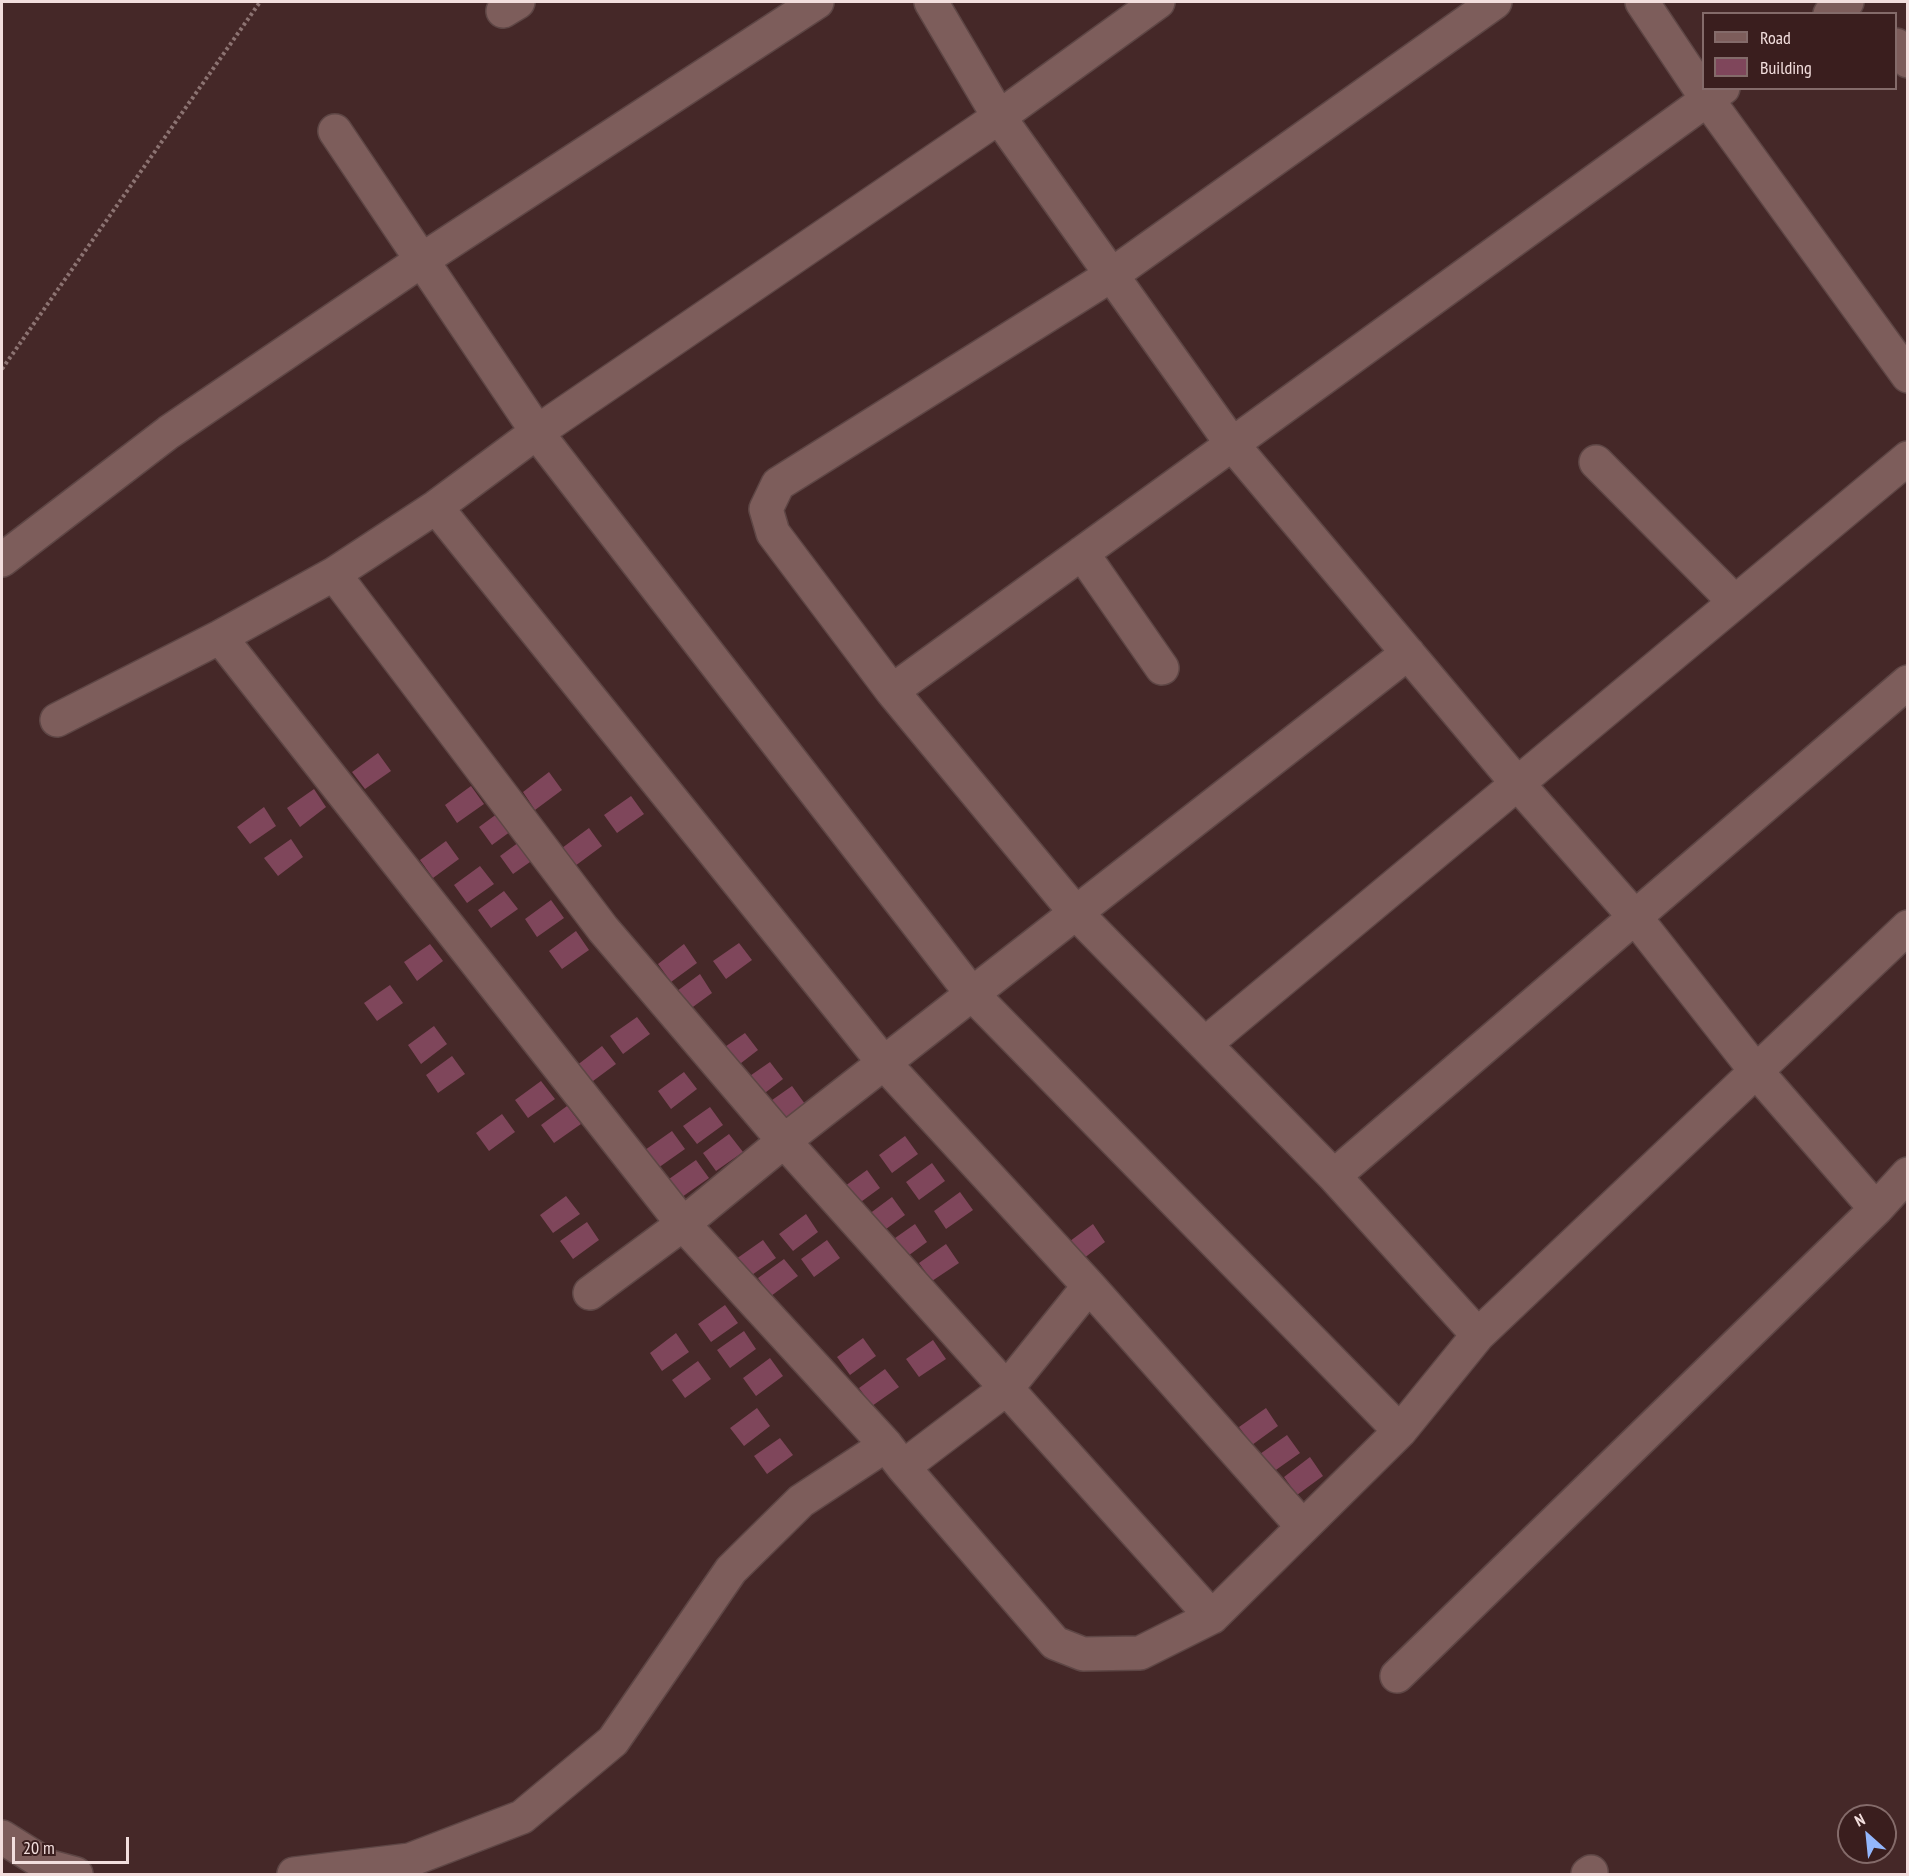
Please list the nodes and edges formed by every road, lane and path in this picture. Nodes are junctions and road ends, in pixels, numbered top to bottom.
1 (260, 2) edge
2 (817, 2) edge
3 (931, 2) edge
4 (1158, 2) edge
5 (1495, 2) edge
6 (1642, 2) edge
7 (1848, 2) edge
8 (1833, 12) edge
9 (1897, 46) edge
10 (1908, 62) edge
11 (1702, 78) edge
12 (1715, 94) edge
13 (999, 117) junction
14 (335, 131) dead end
15 (422, 260) junction
16 (1113, 274) junction
17 (2, 369) edge
18 (1908, 376) edge
19 (537, 432) junction
20 (1232, 444) junction
21 (1908, 458) edge
22 (1596, 462) dead end
23 (436, 507) junction
24 (1082, 553) junction
25 (2, 560) edge
26 (334, 574) junction
27 (1735, 602) junction
28 (220, 637) junction
29 (1408, 653) junction
30 (1162, 668) dead end
31 (1908, 682) edge
32 (892, 691) junction
33 (57, 720) dead end
34 (1517, 783) junction
35 (1076, 913) junction
36 (1635, 917) junction
37 (1908, 927) edge
38 (972, 994) junction
39 (1205, 1044) junction
40 (884, 1063) junction
41 (1756, 1071) junction
42 (784, 1141) junction
43 (1908, 1174) edge
44 (1334, 1176) junction
45 (1876, 1209) junction
46 (683, 1224) junction
47 (1089, 1286) junction
48 (590, 1293) dead end
49 (1478, 1335) junction
50 (1007, 1388) junction
51 (1400, 1431) junction
52 (895, 1456) junction
53 (1303, 1527) junction
54 (1212, 1617) junction
55 (1397, 1676) dead end
56 (2, 1838) edge
57 (76, 1875) edge
58 (294, 1875) edge

1 - 17 path
2 - 15 street
3 - 13 street
4 - 13 street
5 - 16 street
6 - 11 street
7 - 8 street
9 - 10 street
12 - 18 street
12 - 20 street
13 - 16 street
13 - 19 street
14 - 15 street
15 - 19 street
15 - 25 street
16 - 20 street
16 - 32 street
19 - 23 street
19 - 38 street
20 - 24 street
20 - 29 street
21 - 27 street
22 - 27 street
23 - 26 street
23 - 40 street
24 - 30 street
24 - 32 street
26 - 28 street
26 - 42 street
27 - 34 street
28 - 33 street
28 - 46 street
29 - 34 street
29 - 35 street
31 - 36 street
32 - 35 street
34 - 36 street
34 - 39 street
35 - 38 street
35 - 39 street
36 - 41 street
36 - 44 street
37 - 41 street
38 - 40 street
38 - 51 street
39 - 44 street
40 - 42 street
40 - 47 street
41 - 45 street
41 - 49 street
42 - 46 street
42 - 50 street
43 - 45 street
44 - 49 street
45 - 55 street
46 - 48 street
46 - 52 street
47 - 50 street
47 - 53 street
49 - 51 street
50 - 52 street
50 - 54 street
51 - 53 street
52 - 54 street
52 - 58 street
53 - 54 street
56 - 57 street

